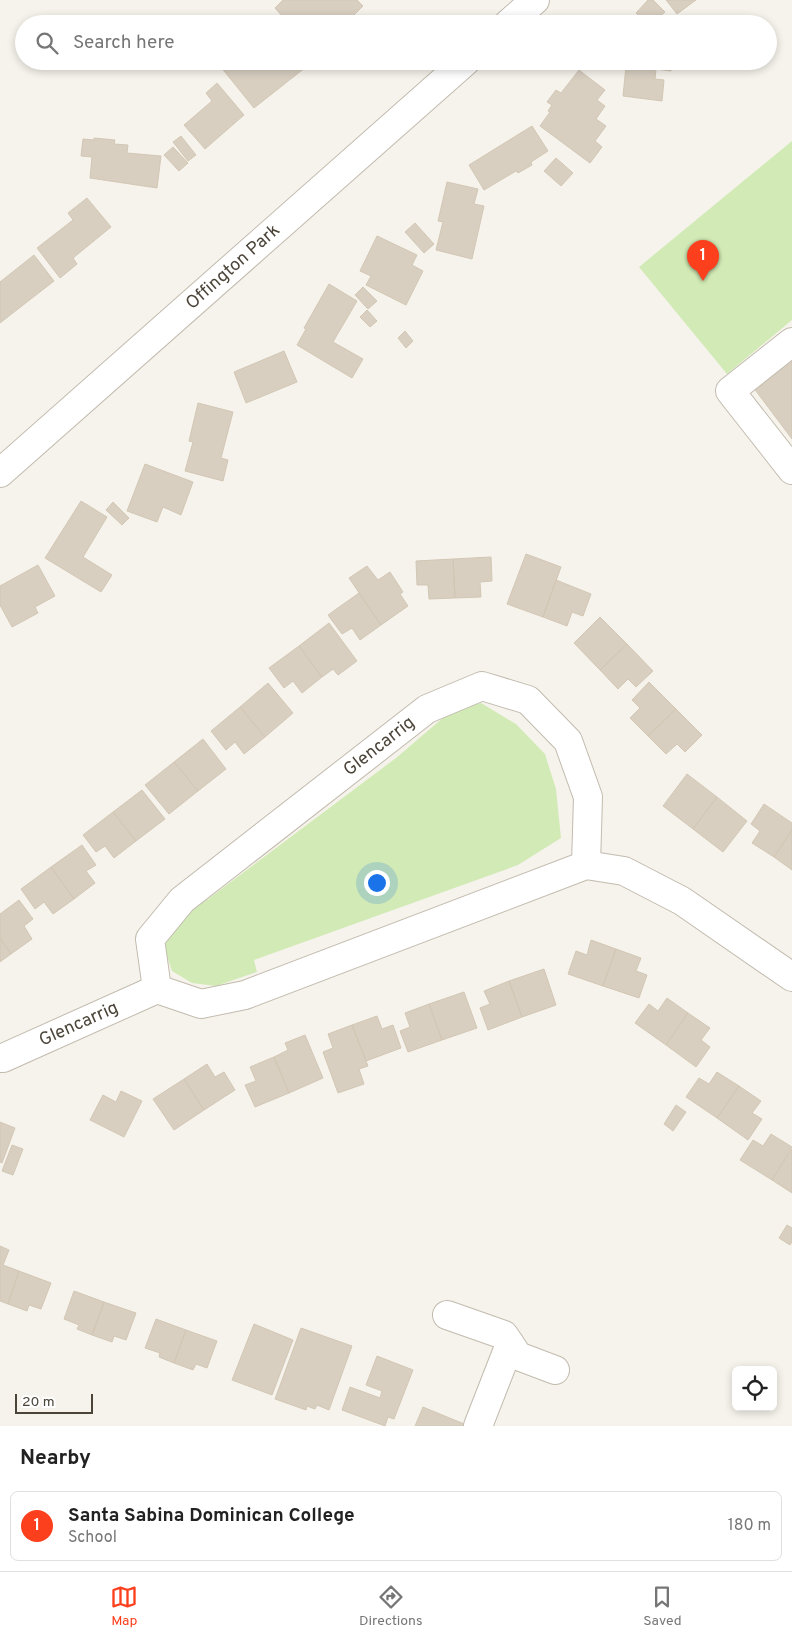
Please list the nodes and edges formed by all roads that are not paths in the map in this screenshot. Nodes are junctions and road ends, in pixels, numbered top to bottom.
1 (535, 0) edge
2 (518, 15) edge
3 (456, 70) edge
4 (792, 342) edge
5 (792, 470) edge
6 (0, 473) edge
7 (586, 865) junction
8 (792, 977) edge
9 (157, 989) junction
10 (0, 1058) edge
11 (447, 1315) dead end
12 (510, 1344) junction
13 (555, 1370) dead end
14 (478, 1426) edge

1 - 2 street
3 - 6 street, Offington Park
4 - 5 street
7 - 8 street
7 - 9 street
7 - 9 street, Glencarrig
9 - 10 street, Glencarrig
11 - 12 street
12 - 13 street
12 - 14 street

